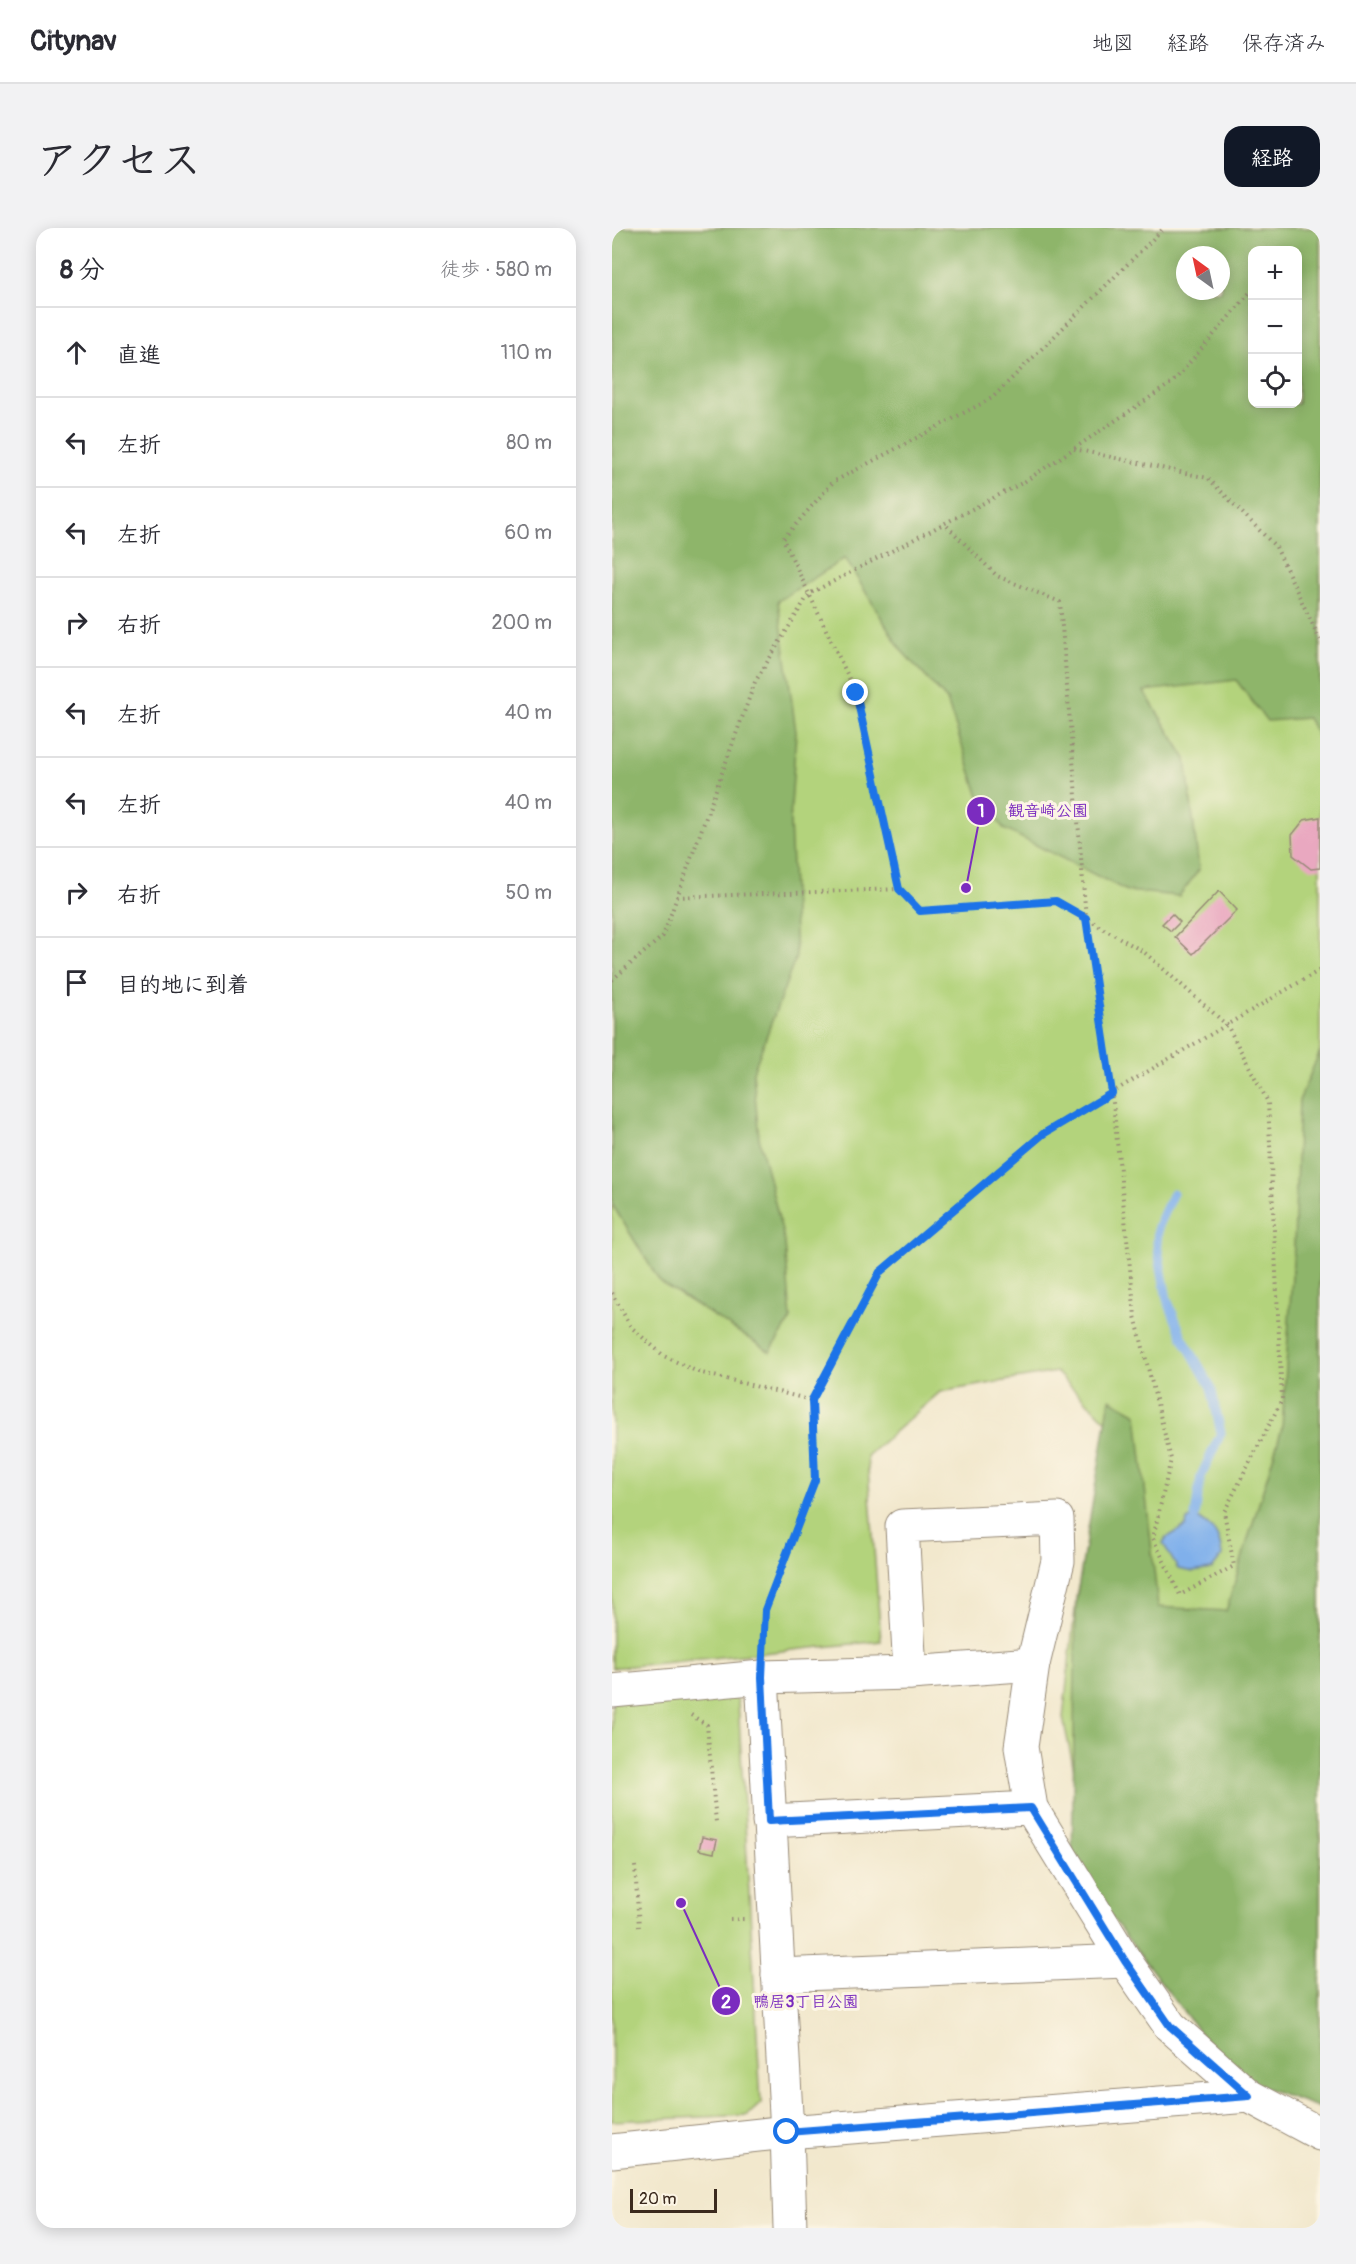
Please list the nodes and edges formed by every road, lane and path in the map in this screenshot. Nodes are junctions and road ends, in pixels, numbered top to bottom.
1 (1164, 228) edge
2 (1248, 295) edge
3 (1073, 449) junction
4 (944, 523) junction
5 (809, 594) junction
6 (1320, 640) edge
7 (899, 889) junction
8 (677, 897) junction
9 (1086, 918) junction
10 (1320, 970) edge
11 (612, 980) edge
12 (1227, 1026) junction
13 (1112, 1093) junction
14 (612, 1293) edge
15 (812, 1400) junction
16 (1034, 1664) junction
17 (910, 1673) junction
18 (762, 1677) junction
19 (612, 1691) edge
20 (685, 1712) dead end
21 (1031, 1808) junction
22 (769, 1821) junction
23 (716, 1822) dead end
24 (635, 1866) dead end
25 (639, 1927) dead end
26 (1125, 1961) junction
27 (778, 1975) junction
28 (1249, 2096) junction
29 (787, 2132) junction
30 (1320, 2134) edge
31 (612, 2151) edge
32 (790, 2228) edge

1 - 5 path
2 - 3 path
3 - 4 path
3 - 6 path
4 - 5 path
4 - 9 path
5 - 7 path
5 - 8 path
7 - 8 path
7 - 9 path
8 - 11 path
9 - 12 path
9 - 13 path
10 - 12 path
12 - 13 path
12 - 13 path
13 - 15 path
14 - 15 path
15 - 18 path
16 - 17 street
16 - 17 street
16 - 21 street
17 - 18 street
18 - 19 street
18 - 22 street
20 - 23 path
21 - 22 street
21 - 26 street
22 - 27 street
24 - 25 path
26 - 27 street
26 - 28 street
27 - 29 street
28 - 29 street
28 - 30 street
29 - 31 street
29 - 32 street

